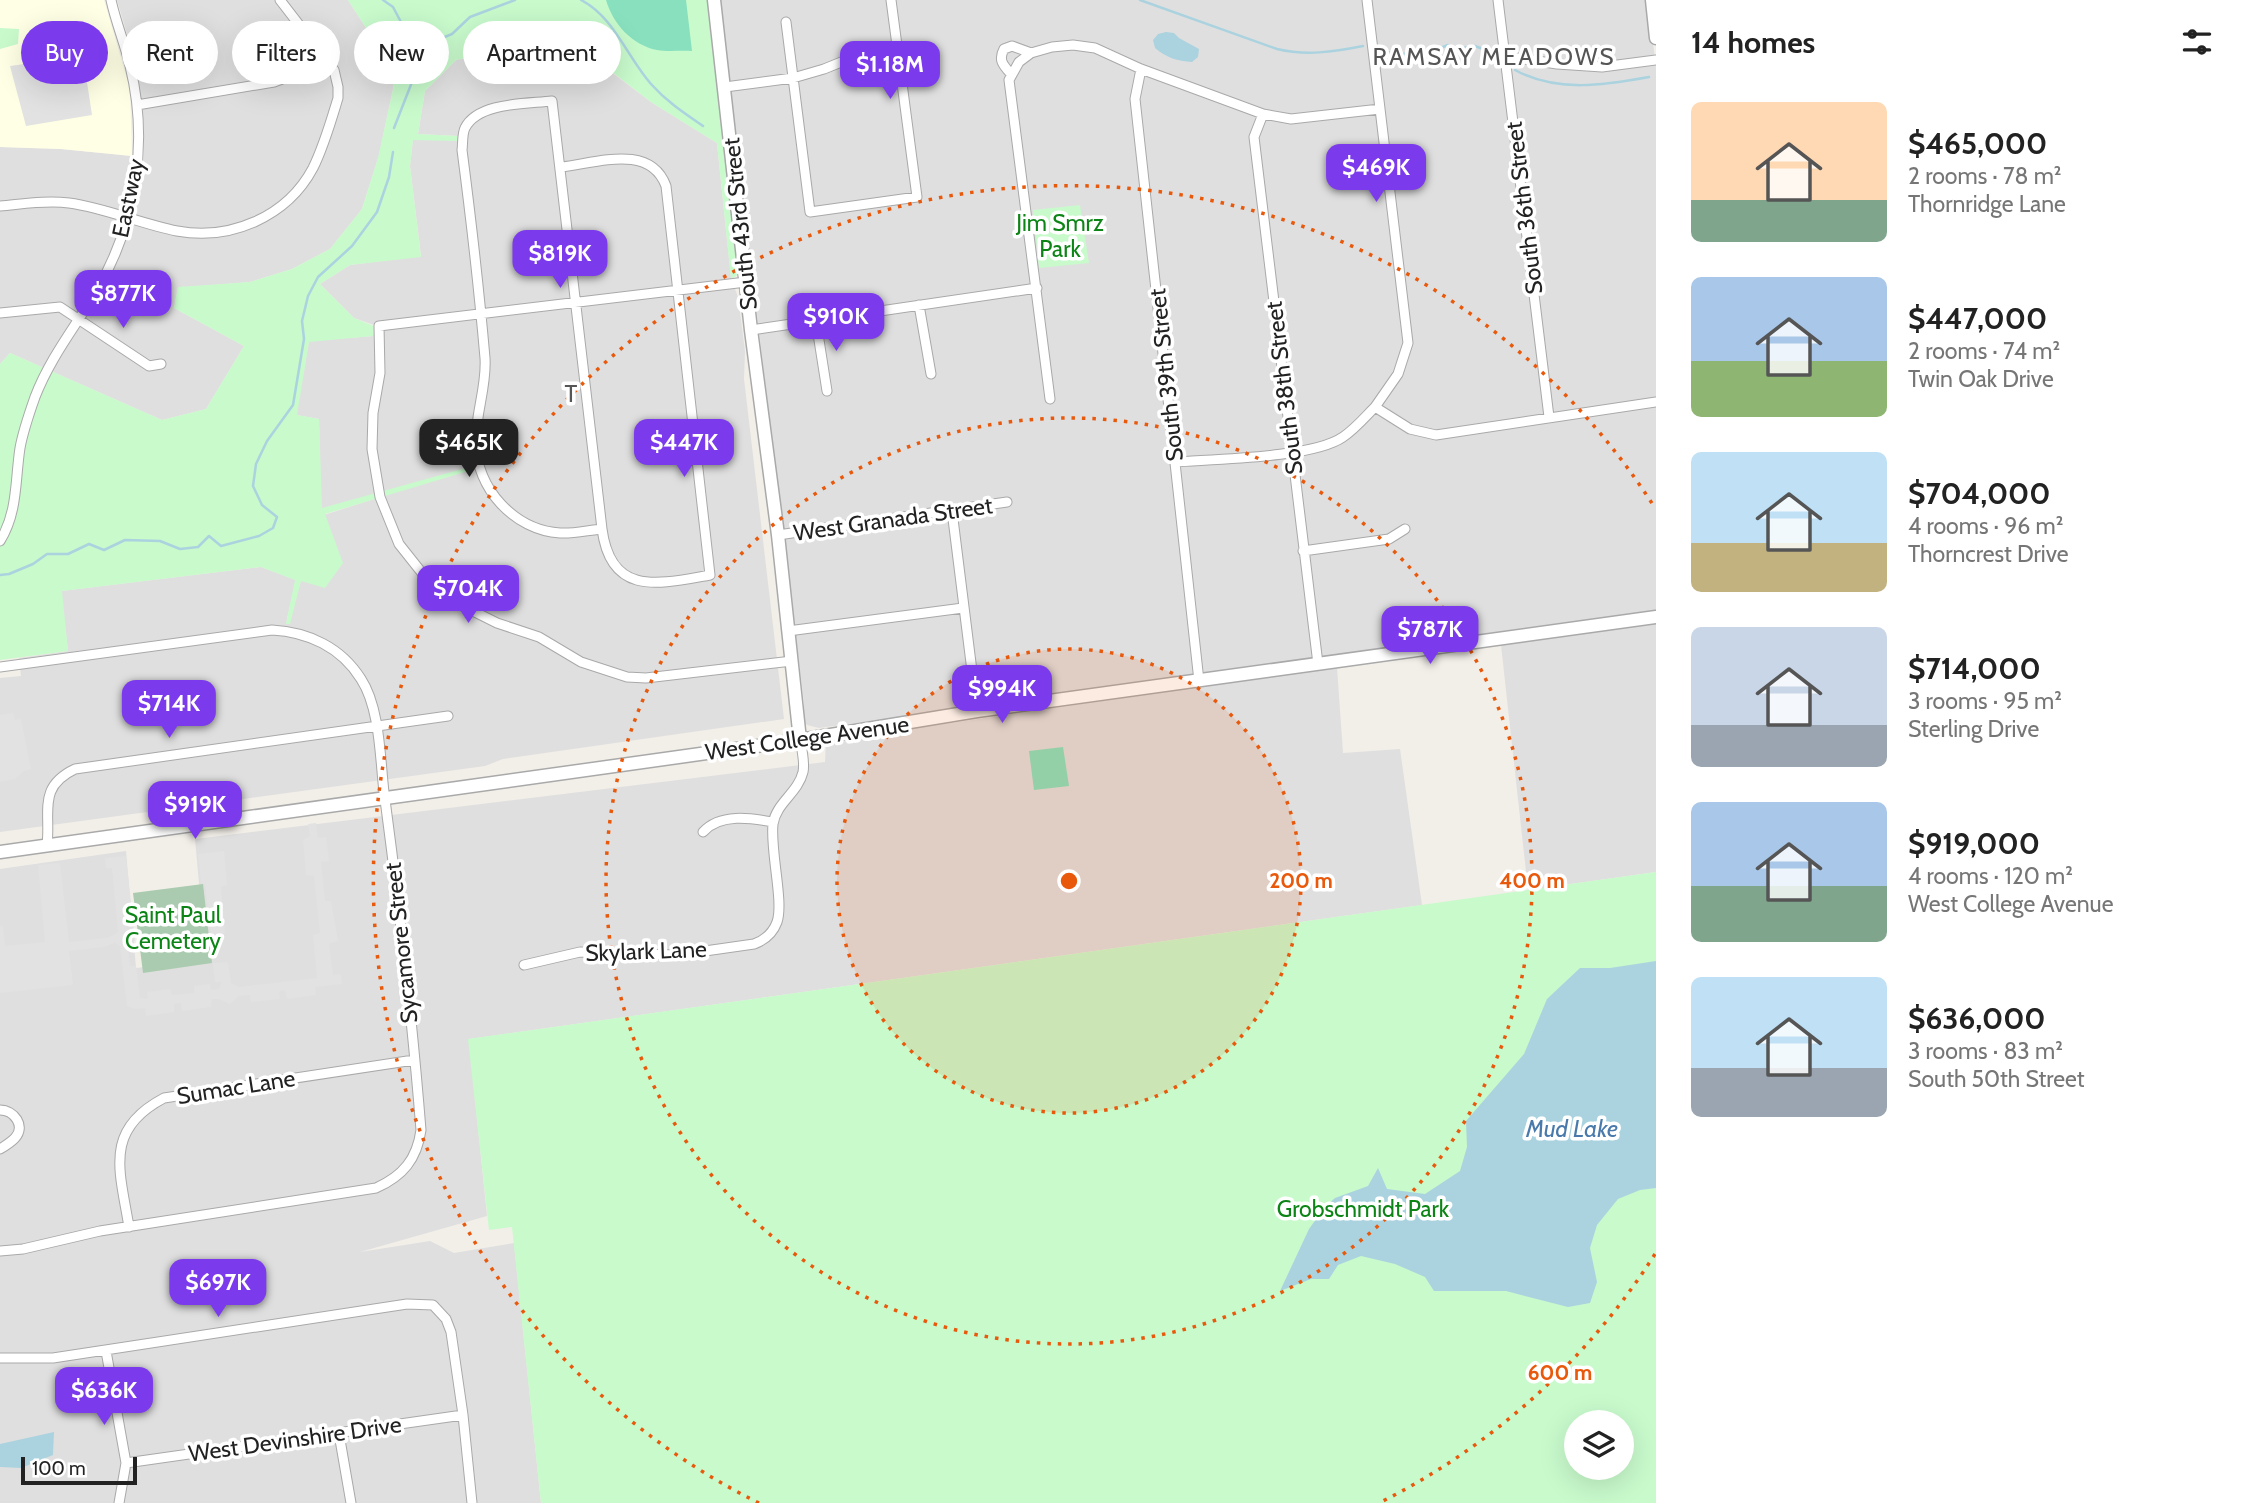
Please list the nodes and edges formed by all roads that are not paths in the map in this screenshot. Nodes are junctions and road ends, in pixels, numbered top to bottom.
1 (111, 0) edge
2 (280, 0) edge
3 (714, 0) edge
4 (891, 0) edge
5 (1367, 0) edge
6 (1498, 0) edge
7 (1652, 0) edge
8 (296, 21) edge
9 (786, 22) dead end
10 (1656, 38) edge
11 (898, 47) junction
12 (1031, 53) junction
13 (1505, 56) junction
14 (1656, 60) edge
15 (1141, 69) junction
16 (1010, 77) junction
17 (793, 78) junction
18 (262, 84) edge
19 (337, 84) edge
20 (725, 87) junction
21 (137, 105) junction
22 (1380, 109) junction
23 (1263, 114) junction
24 (561, 167) junction
25 (0, 206) edge
26 (129, 217) junction
27 (746, 282) junction
28 (1037, 288) junction
29 (679, 292) junction
30 (575, 303) junction
31 (919, 306) junction
32 (0, 313) edge
33 (481, 315) junction
34 (79, 318) junction
35 (816, 321) junction
36 (751, 330) junction
37 (161, 364) dead end
38 (931, 374) dead end
39 (827, 391) dead end
40 (1050, 399) dead end
41 (1656, 402) edge
42 (1375, 407) junction
43 (1549, 417) junction
44 (1292, 452) junction
45 (1175, 463) junction
46 (1007, 502) dead end
47 (952, 510) junction
48 (602, 529) junction
49 (1405, 529) dead end
50 (778, 535) junction
51 (0, 541) edge
52 (1303, 551) junction
53 (963, 608) junction
54 (1656, 617) edge
55 (788, 631) junction
56 (792, 661) junction
57 (1318, 664) junction
58 (0, 667) edge
59 (1199, 681) junction
60 (977, 711) junction
61 (448, 716) dead end
62 (376, 726) junction
63 (800, 740) junction
64 (385, 797) junction
65 (773, 822) junction
66 (703, 832) dead end
67 (47, 845) junction
68 (0, 852) edge
69 (524, 965) dead end
70 (414, 1060) junction
71 (0, 1110) edge
72 (0, 1149) edge
73 (129, 1227) junction
74 (0, 1251) edge
75 (106, 1351) junction
76 (0, 1358) edge
77 (463, 1415) junction
78 (339, 1434) junction
79 (126, 1463) junction
80 (120, 1503) edge
81 (351, 1503) edge
82 (472, 1503) edge

1 - 21 street, Eastway
2 - 8 street
3 - 20 street, South 43rd Street
4 - 11 street
5 - 22 street
6 - 13 street, South 36th Street
7 - 10 street
9 - 17 street
11 - 17 street
11 - 17 street
12 - 15 street
12 - 16 street
12 - 16 street
13 - 14 street
13 - 43 street, South 36th Street
15 - 23 street
15 - 45 street, South 39th Street
16 - 28 street
17 - 20 street
18 - 21 street
19 - 26 street
20 - 27 street, South 43rd Street
21 - 26 street, Eastway
22 - 23 street
22 - 42 street
23 - 44 street, South 38th Street
24 - 29 street
24 - 30 street
24 - 33 street
25 - 26 street
26 - 34 street, Eastway
27 - 29 street
27 - 36 street, South 43rd Street
28 - 31 street
28 - 40 street
29 - 30 street
29 - 48 street
30 - 33 street
30 - 48 street
31 - 35 street
31 - 38 street
32 - 34 street
33 - 48 street
33 - 56 street
34 - 37 street
34 - 51 street, Eastway
35 - 36 street
35 - 39 street
36 - 50 street, South 43rd Street
41 - 43 street
42 - 43 street
42 - 44 street
44 - 45 street
44 - 52 street, South 38th Street
45 - 59 street, South 39th Street
46 - 47 street, West Granada Street
47 - 50 street, West Granada Street
47 - 53 street
49 - 52 street
50 - 55 street, South 43rd Street
52 - 57 street, South 38th Street
53 - 55 street
53 - 60 street
54 - 57 street, West College Avenue
55 - 56 street, South 43rd Street
56 - 63 street, South 43rd Street
57 - 59 street, West College Avenue
58 - 62 street, Sycamore Street
59 - 60 street, West College Avenue
60 - 63 street, West College Avenue
61 - 62 street
62 - 64 street, Sycamore Street
62 - 67 street
63 - 64 street, West College Avenue
63 - 65 street
64 - 67 street, West College Avenue
64 - 70 street, Sycamore Street
65 - 66 street
65 - 69 street, Skylark Lane
67 - 68 street, West College Avenue
70 - 73 street, Sycamore Street
70 - 73 street, Sumac Lane
71 - 72 street
73 - 74 street, Sycamore Street
75 - 76 street
75 - 77 street
75 - 79 street
77 - 78 street, West Devinshire Drive
77 - 82 street
78 - 79 street, West Devinshire Drive
78 - 81 street
79 - 80 street

